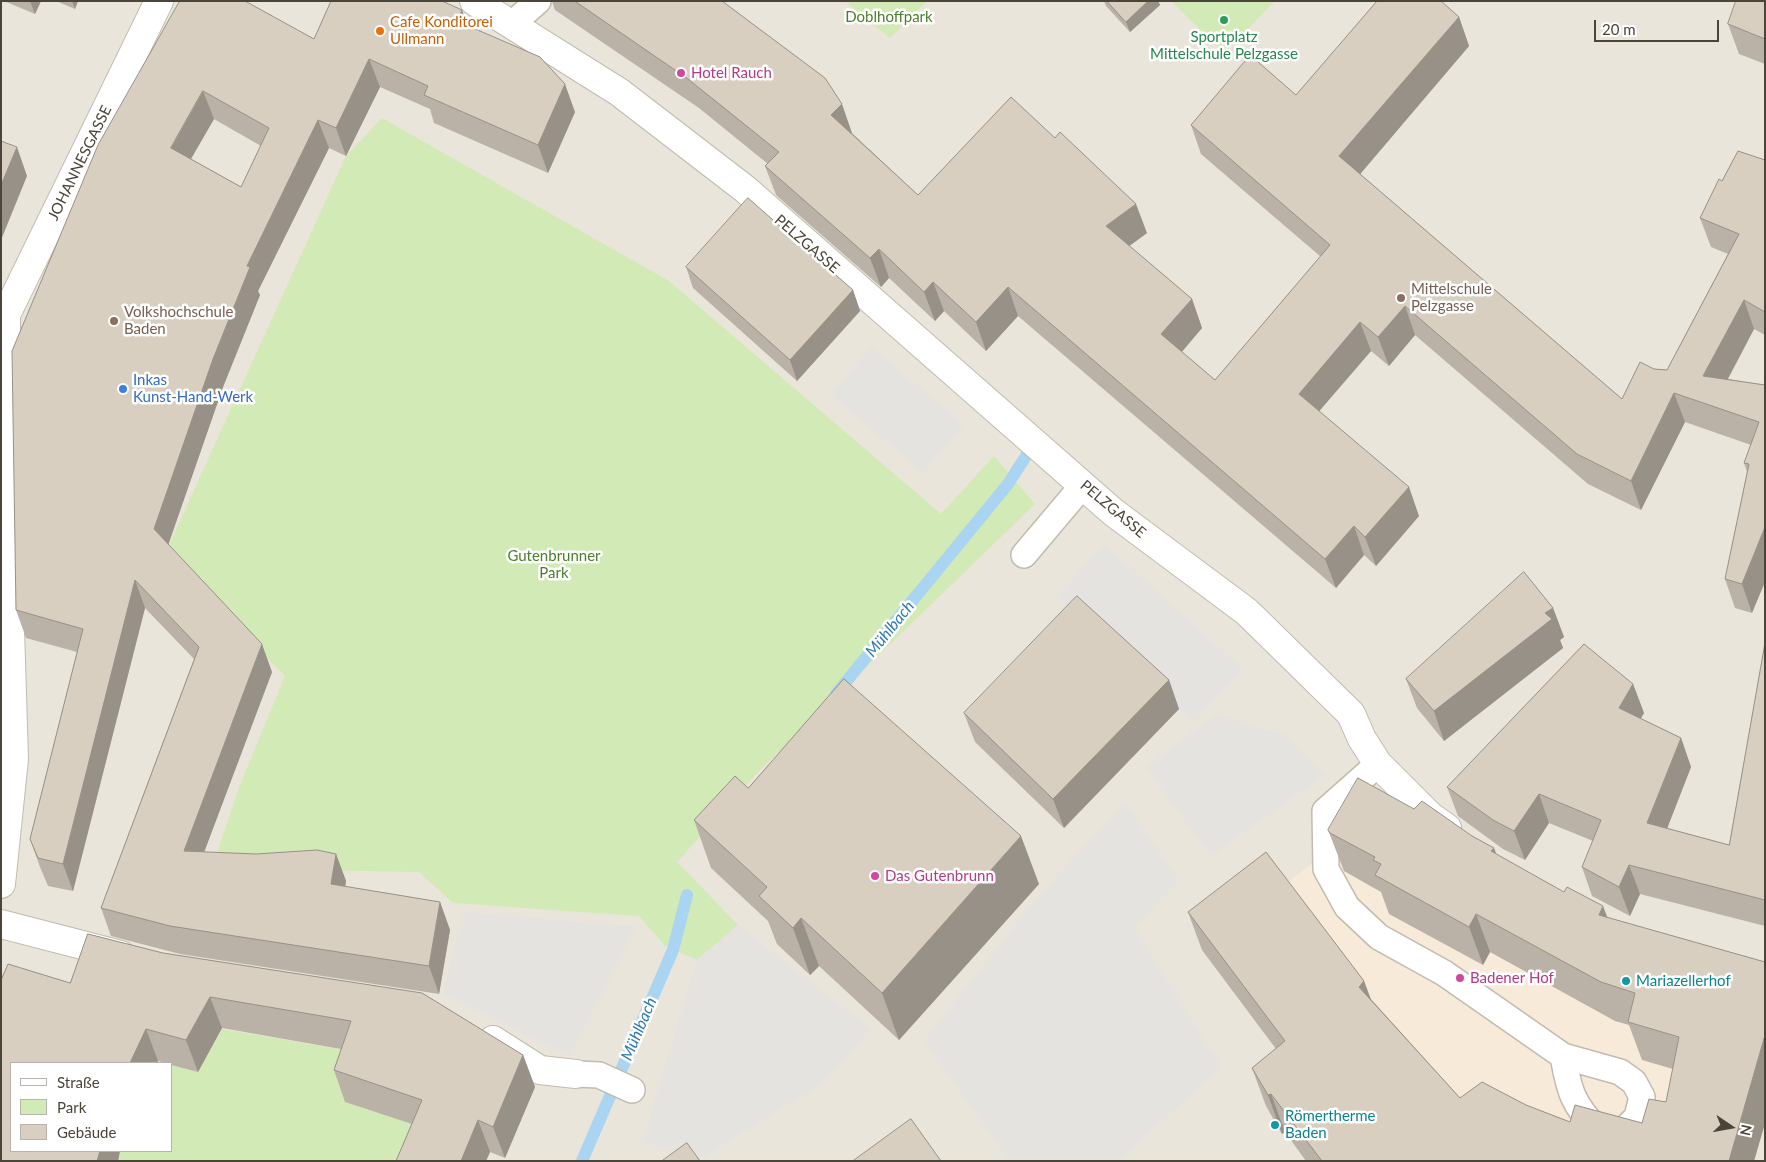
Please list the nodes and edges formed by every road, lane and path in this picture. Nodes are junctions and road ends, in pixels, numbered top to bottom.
1 (159, 1) edge
2 (474, 1) edge
3 (538, 1) edge
4 (511, 25) junction
5 (3, 322) edge
6 (1083, 485) junction
7 (4, 530) edge
8 (1024, 555) dead end
9 (1378, 764) junction
10 (1471, 845) edge
11 (1, 884) edge
12 (1, 924) edge
13 (150, 962) edge
14 (468, 1024) edge
15 (1564, 1056) dead end
16 (588, 1075) joint
17 (632, 1090) dead end

1 - 5 street, JOHANNESGASSE
2 - 4 street, PELZGASSE
3 - 4 lane
4 - 6 street, PELZGASSE
5 - 7 street
6 - 8 lane
6 - 9 street, PELZGASSE
7 - 11 street
9 - 10 street, PELZGASSE
9 - 15 lane
12 - 13 street
14 - 16 street
16 - 17 lane

